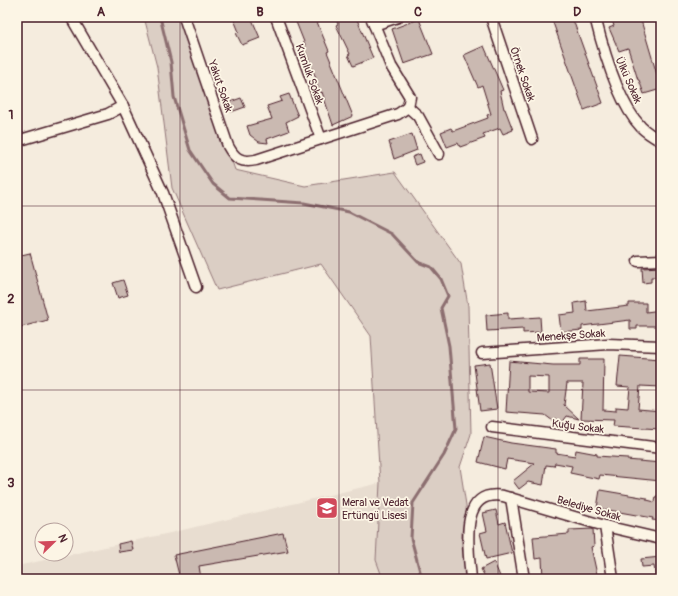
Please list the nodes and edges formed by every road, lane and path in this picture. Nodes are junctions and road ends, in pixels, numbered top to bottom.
1 (71, 17) edge
2 (184, 17) edge
3 (276, 17) edge
4 (398, 17) edge
5 (491, 17) edge
6 (595, 17) edge
7 (372, 21) edge
8 (123, 106) junction
9 (408, 107) junction
10 (321, 139) junction
11 (532, 139) dead end
12 (17, 141) edge
13 (661, 141) edge
14 (439, 154) dead end
15 (661, 260) edge
16 (638, 261) dead end
17 (196, 287) dead end
18 (661, 346) edge
19 (482, 353) dead end
20 (492, 428) dead end
21 (661, 448) edge
22 (511, 498) junction
23 (604, 526) junction
24 (661, 539) edge
25 (471, 579) edge
26 (524, 579) edge
27 (613, 579) edge

1 - 8 street
2 - 10 street, Yakut Sokak
3 - 10 street, Kumluk Sokak
4 - 7 street
5 - 11 street, Örnek Sokak
6 - 13 street, Ülkü Sokak
7 - 9 street
8 - 12 street
8 - 17 street
9 - 10 street
9 - 14 street
15 - 16 street
18 - 19 street, Menekşe Sokak
20 - 21 street, Kuğu Sokak
22 - 23 street, Belediye Sokak
22 - 25 street, Belediye Sokak
22 - 26 street
23 - 24 street, Belediye Sokak
23 - 27 street

